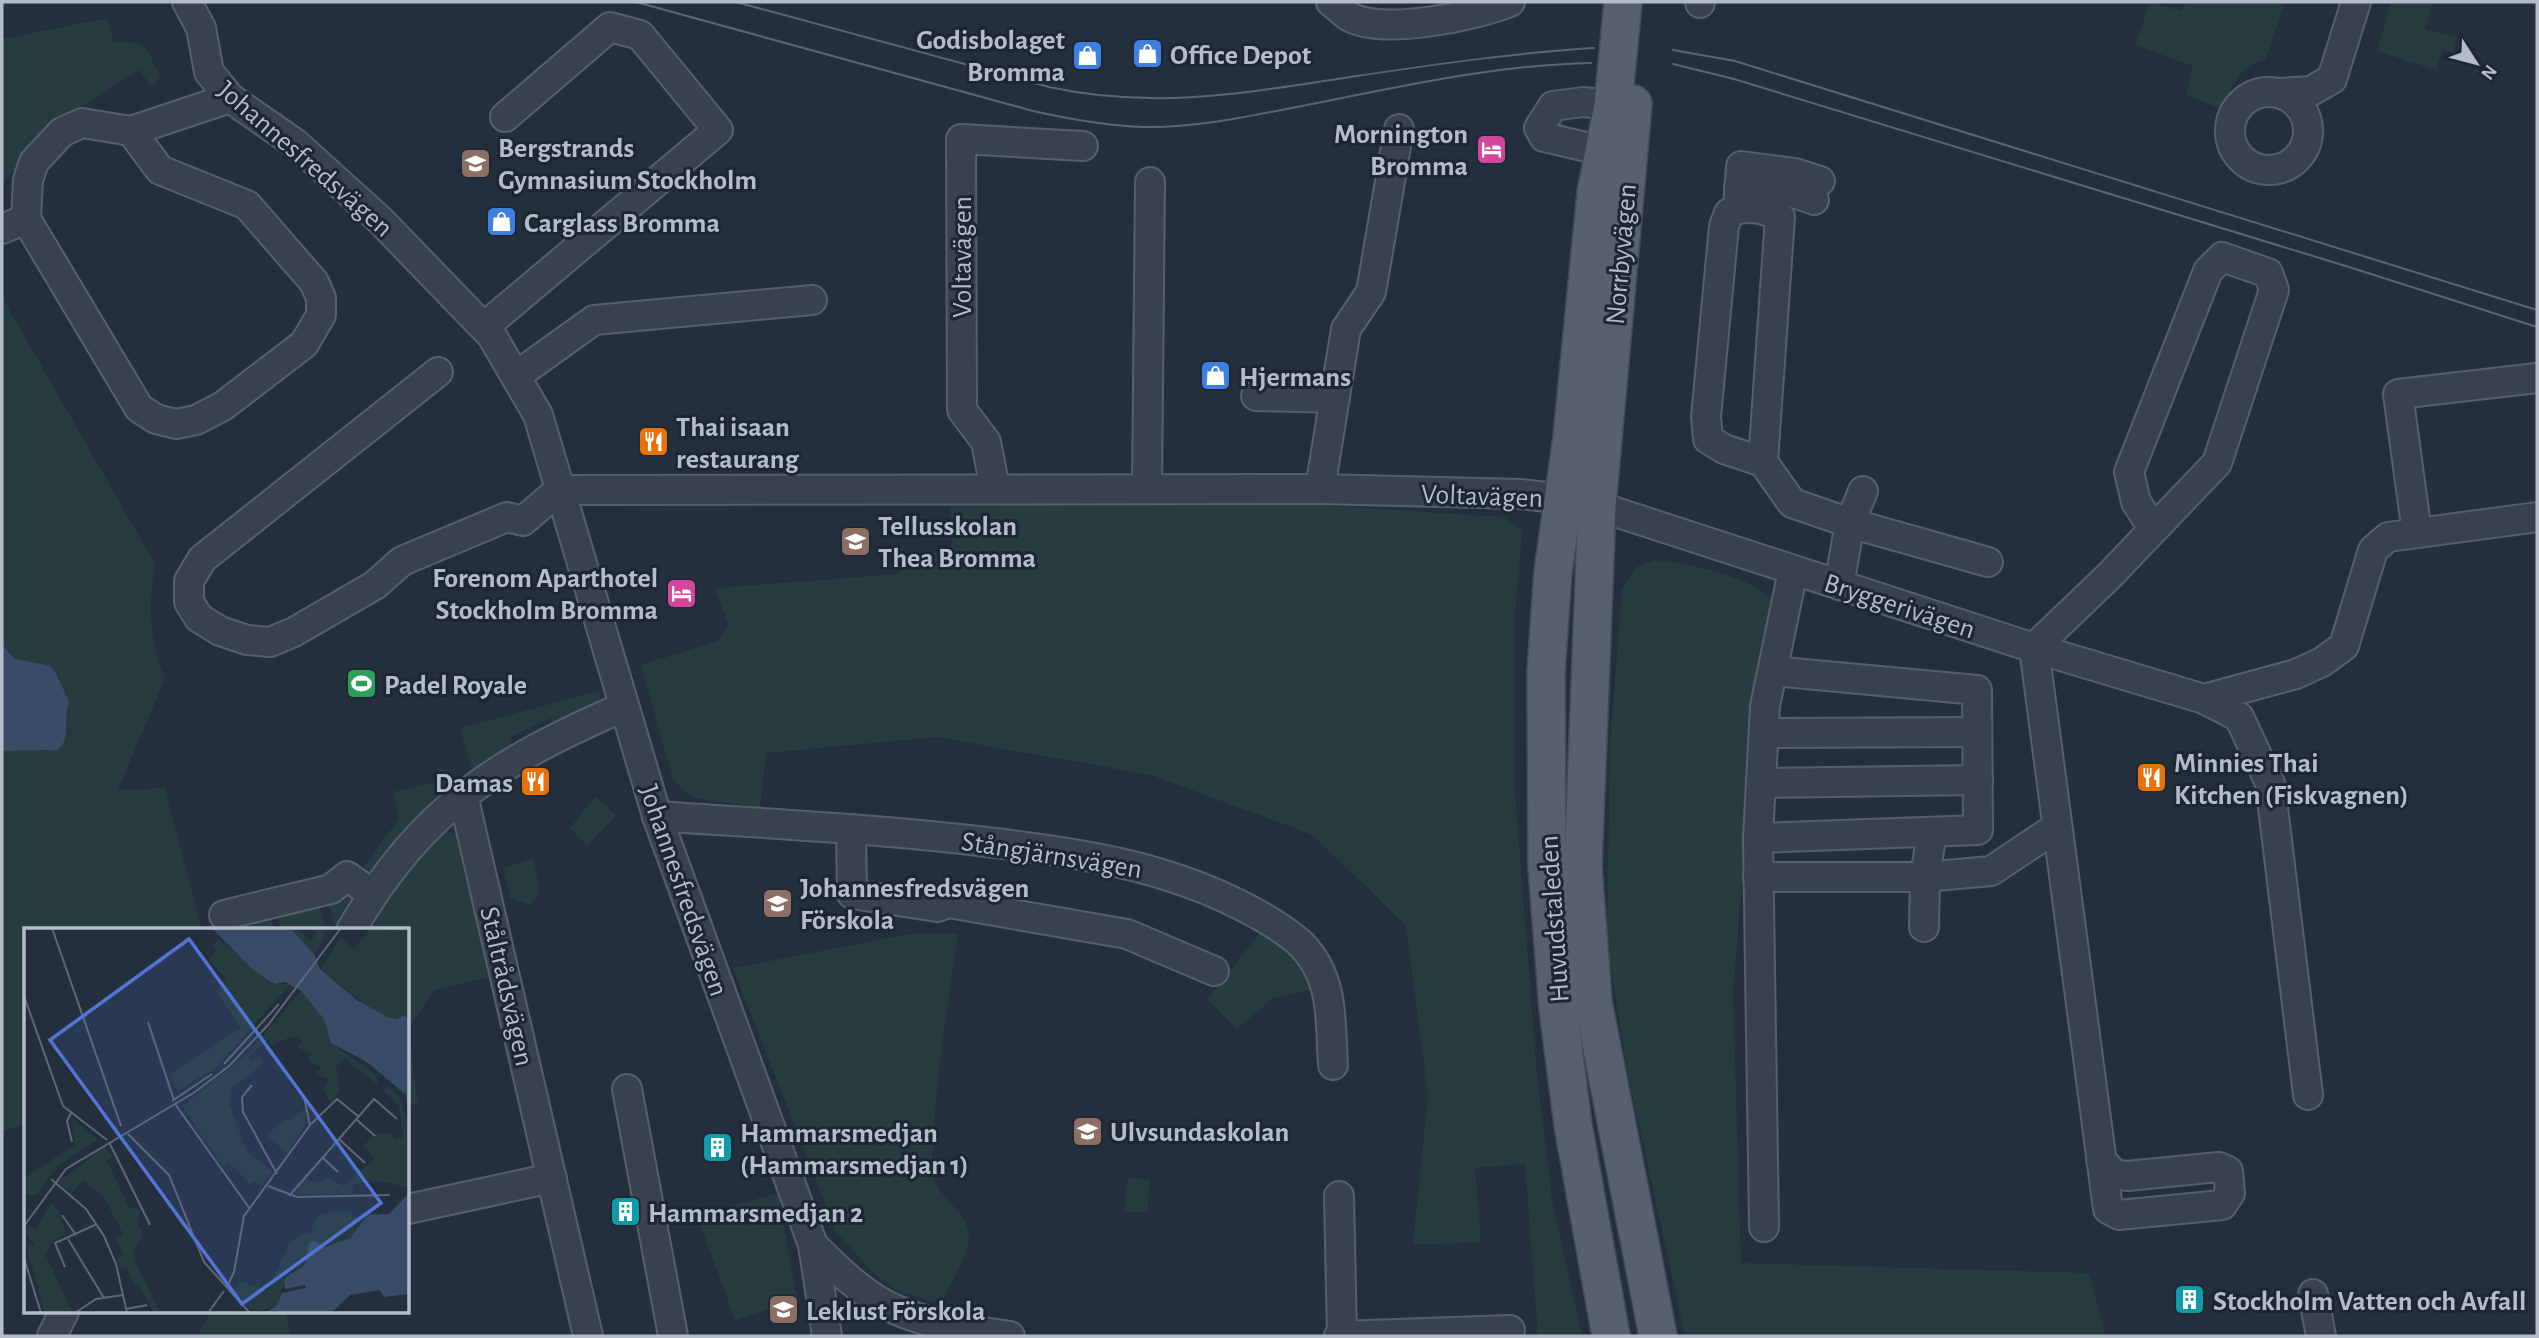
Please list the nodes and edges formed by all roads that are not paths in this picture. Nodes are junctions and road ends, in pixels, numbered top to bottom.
1 (187, 2) edge
2 (1331, 2) edge
3 (1510, 2) edge
4 (1623, 2) edge
5 (1642, 2) edge
6 (2357, 2) edge
7 (1407, 12) edge
8 (2332, 79) junction
9 (2280, 93) junction
10 (230, 98) junction
11 (1612, 105) junction
12 (505, 117) dead end
13 (1399, 129) dead end
14 (131, 131) junction
15 (2308, 141) junction
16 (1083, 146) dead end
17 (1603, 151) junction
18 (1150, 182) dead end
19 (1817, 190) dead end
20 (1738, 198) junction
21 (14, 224) edge
22 (812, 300) dead end
23 (484, 327) junction
24 (438, 372) dead end
25 (516, 376) junction
26 (2537, 378) edge
27 (1256, 396) dead end
28 (1335, 398) junction
29 (1763, 462) junction
30 (1147, 488) junction
31 (995, 489) junction
32 (1320, 489) junction
33 (559, 490) junction
34 (1863, 491) dead end
35 (1581, 503) junction
36 (2537, 517) edge
37 (1850, 523) junction
38 (2153, 527) junction
39 (2417, 533) junction
40 (1988, 562) dead end
41 (1793, 571) junction
42 (1839, 585) junction
43 (2034, 648) junction
44 (1773, 671) junction
45 (2204, 699) junction
46 (623, 706) junction
47 (1977, 732) junction
48 (1764, 733) junction
49 (1978, 780) junction
50 (1761, 783) junction
51 (463, 795) junction
52 (657, 816) junction
53 (2057, 827) junction
54 (851, 829) junction
55 (1932, 832) junction
56 (1758, 838) junction
57 (1758, 877) junction
58 (1925, 877) junction
59 (372, 894) junction
60 (224, 915) dead end
61 (1924, 927) dead end
62 (352, 928) edge
63 (1214, 971) dead end
64 (1333, 1065) dead end
65 (627, 1089) dead end
66 (2308, 1095) dead end
67 (2101, 1160) dead end
68 (552, 1178) junction
69 (1339, 1196) dead end
70 (410, 1209) edge
71 (1764, 1227) dead end
72 (813, 1245) junction
73 (2313, 1294) dead end
74 (63, 1314) edge
75 (1510, 1330) dead end
76 (52, 1336) edge
77 (588, 1336) edge
78 (673, 1336) edge
79 (827, 1336) edge
80 (1010, 1336) edge
81 (1341, 1336) edge
82 (1611, 1336) edge
83 (1658, 1336) edge
84 (2321, 1336) edge

1 - 10 street, Johannesfredsvägen
2 - 7 street
3 - 7 street
4 - 11 main road, Norrbyvägen
5 - 35 main road, Norrbyvägen
6 - 8 street
8 - 9 street
8 - 15 street
9 - 15 street
9 - 15 street
10 - 14 street
10 - 23 street, Johannesfredsvägen
11 - 17 main road, Norrbyvägen
11 - 17 street
12 - 23 street
13 - 28 street
14 - 21 street
14 - 21 street
16 - 31 street, Voltavägen
17 - 35 main road, Norrbyvägen
18 - 30 street
19 - 20 street
20 - 29 street
20 - 29 street
22 - 25 street
23 - 25 street, Johannesfredsvägen
24 - 33 street
25 - 33 street, Johannesfredsvägen
26 - 39 street
27 - 28 street
28 - 32 street
29 - 37 street
30 - 31 street, Voltavägen
30 - 32 street, Voltavägen
31 - 33 street, Voltavägen
32 - 35 street, Voltavägen
33 - 46 street, Johannesfredsvägen
34 - 37 street
35 - 41 street, Bryggerivägen
35 - 82 main road, Huvudstaleden
35 - 83 main road, Huvudstaleden
36 - 39 street
37 - 40 street
37 - 42 street
38 - 38 street
38 - 43 street
39 - 45 street
41 - 42 street, Bryggerivägen
41 - 44 street
42 - 43 street, Bryggerivägen
43 - 45 street, Bryggerivägen
43 - 53 street
44 - 47 street
44 - 48 street
45 - 66 street, Bryggerivägen
46 - 51 street
46 - 52 street, Johannesfredsvägen
47 - 48 street
47 - 49 street
48 - 50 street
49 - 50 street
49 - 55 street
50 - 56 street
51 - 59 street
51 - 68 street, Ståltrådsvägen
52 - 54 street, Stångjärnsvägen
52 - 72 street, Johannesfredsvägen
53 - 58 street
53 - 67 street
54 - 63 street
54 - 64 street, Stångjärnsvägen
55 - 56 street
55 - 58 street
56 - 57 street
57 - 58 street
57 - 71 street
58 - 61 street
59 - 60 street
59 - 62 street
65 - 78 street
68 - 70 street
68 - 77 street, Ståltrådsvägen
69 - 81 street
72 - 79 street
72 - 80 street, Johannesfredsvägen
73 - 84 street
74 - 76 street
75 - 81 street

